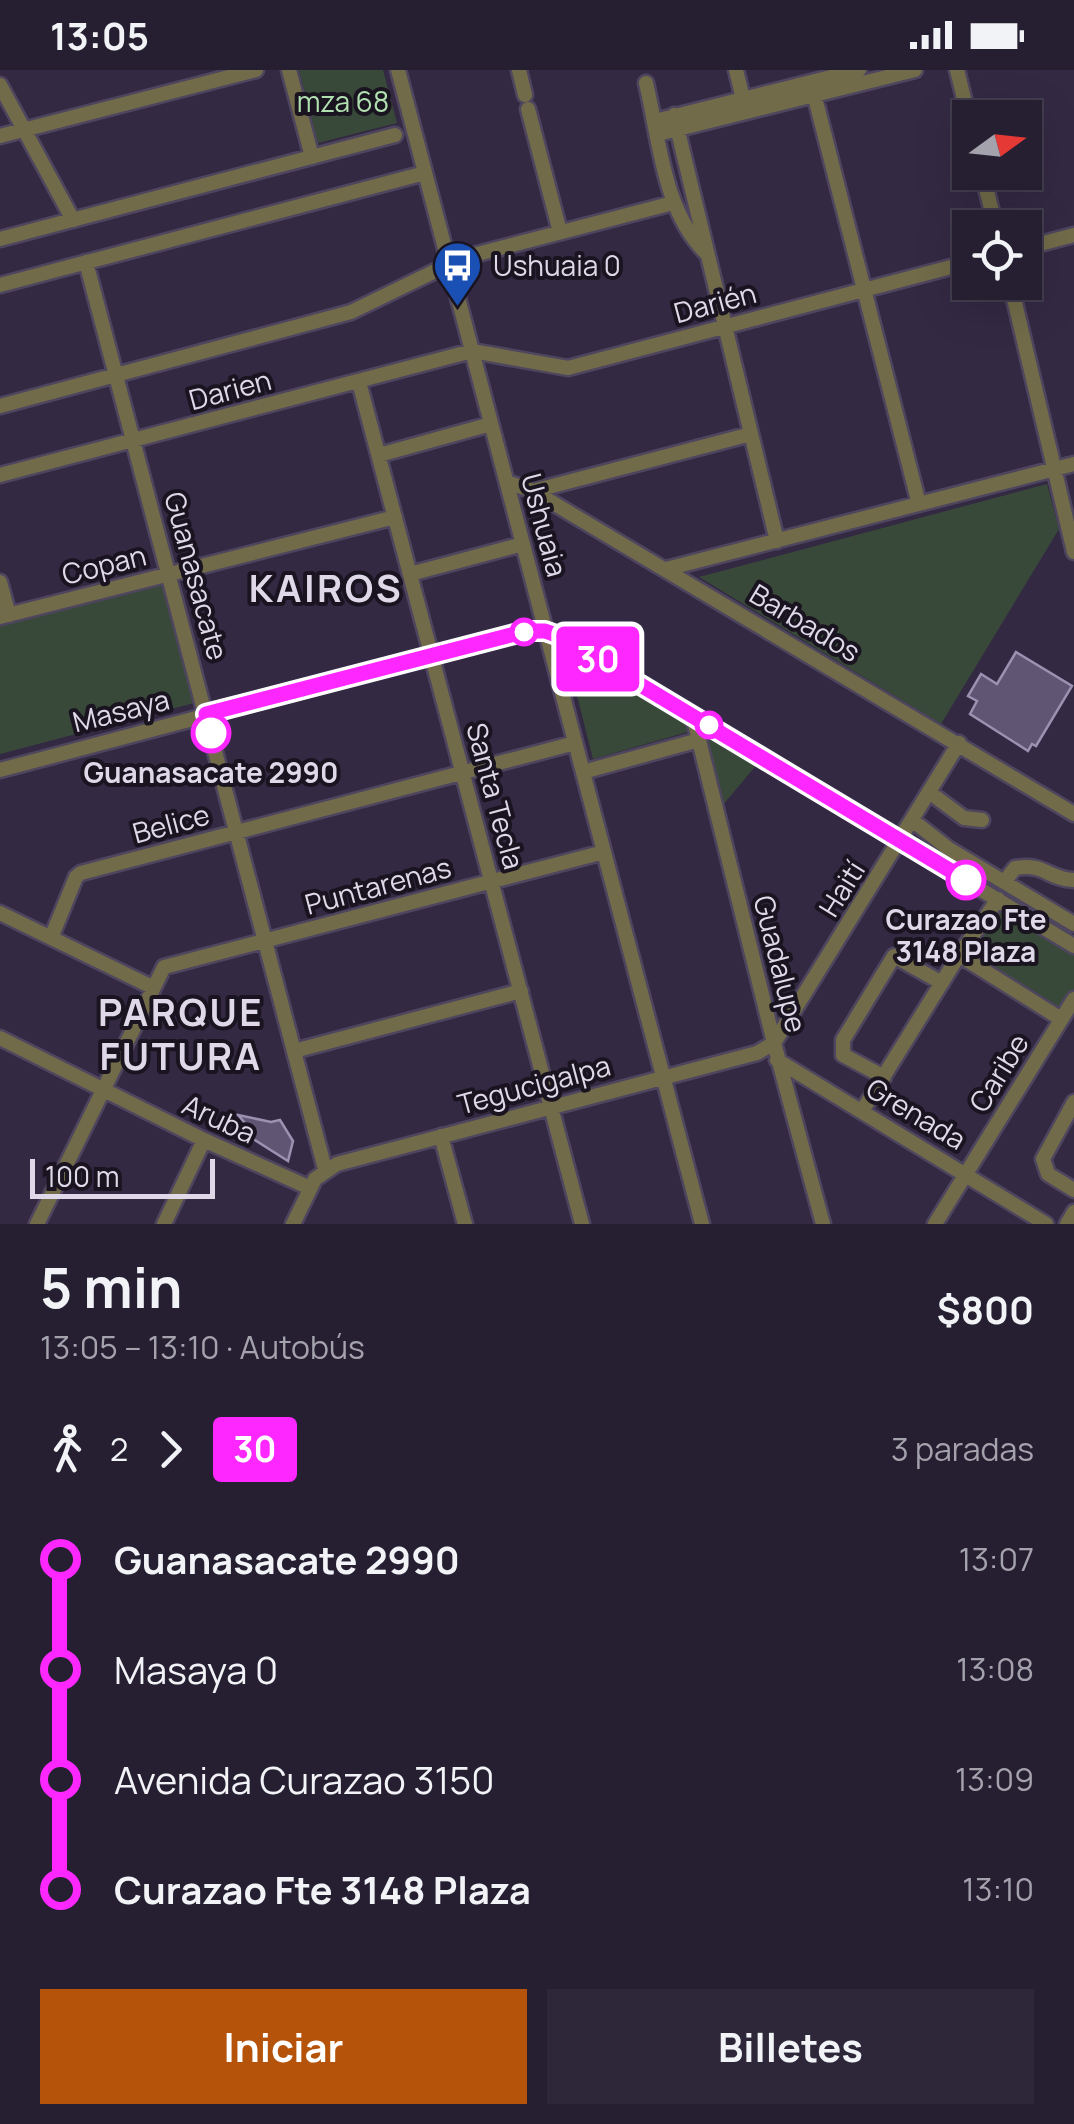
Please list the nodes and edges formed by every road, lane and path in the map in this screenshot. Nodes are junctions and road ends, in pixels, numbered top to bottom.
1 (256, 70) edge
2 (289, 70) edge
3 (398, 70) edge
4 (519, 70) edge
5 (736, 70) edge
6 (859, 70) edge
7 (915, 70) edge
8 (957, 70) edge
9 (646, 84) dead end
10 (0, 85) edge
11 (812, 89) junction
12 (743, 98) junction
13 (964, 100) edge
14 (676, 122) junction
15 (656, 128) junction
16 (26, 129) junction
17 (0, 136) edge
18 (394, 136) dead end
19 (312, 157) junction
20 (426, 173) junction
21 (673, 203) junction
22 (74, 220) junction
23 (560, 232) junction
24 (1074, 235) edge
25 (0, 240) edge
26 (1042, 243) edge
27 (708, 256) junction
28 (86, 262) junction
29 (450, 262) junction
30 (952, 266) edge
31 (0, 284) edge
32 (862, 289) junction
33 (1014, 300) edge
34 (725, 326) junction
35 (472, 351) junction
36 (118, 376) junction
37 (359, 382) junction
38 (0, 406) edge
39 (491, 424) junction
40 (752, 434) junction
41 (134, 441) junction
42 (379, 456) junction
43 (1074, 464) edge
44 (1056, 469) junction
45 (0, 475) edge
46 (507, 482) junction
47 (533, 490) junction
48 (919, 504) junction
49 (1069, 514) edge
50 (395, 517) junction
51 (777, 541) junction
52 (523, 544) junction
53 (1074, 552) edge
54 (666, 569) junction
55 (169, 574) junction
56 (410, 574) junction
57 (0, 582) edge
58 (4, 616) edge
59 (545, 631) junction
60 (432, 655) junction
61 (206, 714) junction
62 (694, 716) junction
63 (699, 740) junction
64 (959, 743) junction
65 (575, 744) junction
66 (0, 770) edge
67 (462, 772) junction
68 (583, 772) junction
69 (929, 792) junction
70 (1074, 814) edge
71 (912, 820) junction
72 (982, 820) dead end
73 (238, 832) junction
74 (901, 840) junction
75 (604, 852) junction
76 (1074, 880) edge
77 (1006, 881) junction
78 (492, 882) junction
79 (998, 900) junction
80 (0, 913) edge
81 (1074, 924) edge
82 (51, 938) junction
83 (265, 941) junction
84 (1074, 946) edge
85 (959, 955) junction
86 (942, 983) junction
87 (152, 987) junction
88 (520, 991) junction
89 (1074, 999) edge
90 (1061, 1020) junction
91 (0, 1039) edge
92 (774, 1043) junction
93 (294, 1051) junction
94 (757, 1053) junction
95 (779, 1060) junction
96 (884, 1076) junction
97 (664, 1077) junction
98 (102, 1090) junction
99 (1074, 1102) edge
100 (551, 1107) junction
101 (862, 1111) junction
102 (441, 1136) junction
103 (204, 1140) junction
104 (325, 1170) junction
105 (966, 1174) junction
106 (310, 1188) junction
107 (1074, 1190) edge
108 (1074, 1212) edge
109 (37, 1224) edge
110 (164, 1224) edge
111 (293, 1224) edge
112 (465, 1224) edge
113 (582, 1224) edge
114 (702, 1224) edge
115 (822, 1224) edge
116 (935, 1224) edge
117 (1046, 1224) edge
118 (1066, 1224) edge

1 - 16 street
2 - 19 street
3 - 20 street, Ushuaia
4 - 23 street
5 - 12 street
6 - 11 street
7 - 11 street
8 - 13 street
9 - 15 street
10 - 16 street
11 - 12 street
11 - 14 street
11 - 32 street
12 - 14 street
14 - 15 street
14 - 27 street
15 - 21 street
16 - 17 street
16 - 22 street
18 - 19 street
19 - 22 street
20 - 28 street
20 - 29 street, Ushuaia
21 - 23 street
21 - 27 street
22 - 25 street
23 - 29 street
24 - 26 street
27 - 34 street
28 - 31 street
28 - 36 street, Guanasacate
29 - 35 street, Ushuaia
29 - 36 street
30 - 32 street, Darién
32 - 34 street, Darién
32 - 48 street
33 - 44 street
34 - 35 street, Darién
34 - 40 street
35 - 37 street, Darien
35 - 39 street, Ushuaia
36 - 38 street
36 - 41 street, Guanasacate
37 - 41 street, Darien
37 - 42 street, Santa Tecla
39 - 42 street
39 - 46 street, Ushuaia
40 - 47 street
40 - 51 street
41 - 45 street, Darien
41 - 55 street, Guanasacate
42 - 50 street, Santa Tecla
43 - 44 street
44 - 48 street
44 - 49 street
46 - 47 street, Barbados
46 - 52 street, Ushuaia
47 - 54 street, Barbados
48 - 51 street
49 - 53 street
50 - 55 street, Copan
50 - 56 street, Santa Tecla
51 - 54 street
52 - 56 street
52 - 59 street, Ushuaia
54 - 64 street, Barbados
55 - 58 street, Copan
55 - 61 street, Guanasacate
56 - 60 street, Santa Tecla
57 - 58 street
59 - 60 street, Masaya
59 - 62 street
59 - 65 street, Ushuaia
60 - 61 street, Masaya
60 - 67 street, Santa Tecla
61 - 66 street, Masaya
61 - 73 street, Guanasacate
62 - 63 street, Guadalupe
62 - 74 street
63 - 68 street
63 - 92 street, Guadalupe
64 - 69 street, Haití
64 - 70 street, Barbados
65 - 67 street, Belice
65 - 68 street, Ushuaia
67 - 73 street, Belice
67 - 78 street, Santa Tecla
68 - 75 street, Ushuaia
69 - 71 street, Haití
69 - 72 street
71 - 74 street, Haití
71 - 77 street
73 - 82 street, Belice
73 - 83 street, Guanasacate
74 - 79 street
74 - 92 street, Haití
75 - 78 street, Puntarenas
75 - 97 street, Ushuaia
76 - 77 street
77 - 81 street
78 - 83 street, Puntarenas
78 - 88 street, Santa Tecla
79 - 84 street
79 - 85 street
80 - 82 street
82 - 87 street
83 - 87 street, Puntarenas
83 - 93 street, Guanasacate
85 - 86 street
85 - 90 street
86 - 96 street
86 - 96 street
87 - 98 street
88 - 93 street
88 - 100 street, Santa Tecla
89 - 90 street, Caribe
90 - 105 street, Caribe
91 - 98 street, Aruba
92 - 94 street, Haití
92 - 95 street, Guadalupe
93 - 104 street, Guanasacate
94 - 95 street, Grenada
94 - 97 street, Tegucigalpa
95 - 101 street, Grenada
95 - 115 street, Guadalupe
96 - 101 street
97 - 100 street, Tegucigalpa
97 - 114 street, Ushuaia
98 - 103 street, Aruba
98 - 109 street
99 - 107 street
100 - 102 street, Tegucigalpa
100 - 113 street, Santa Tecla
101 - 105 street, Grenada
102 - 104 street, Tegucigalpa
102 - 112 street
103 - 106 street, Aruba
103 - 110 street
104 - 106 street
105 - 116 street, Caribe
105 - 117 street, Grenada
106 - 111 street
108 - 118 street

